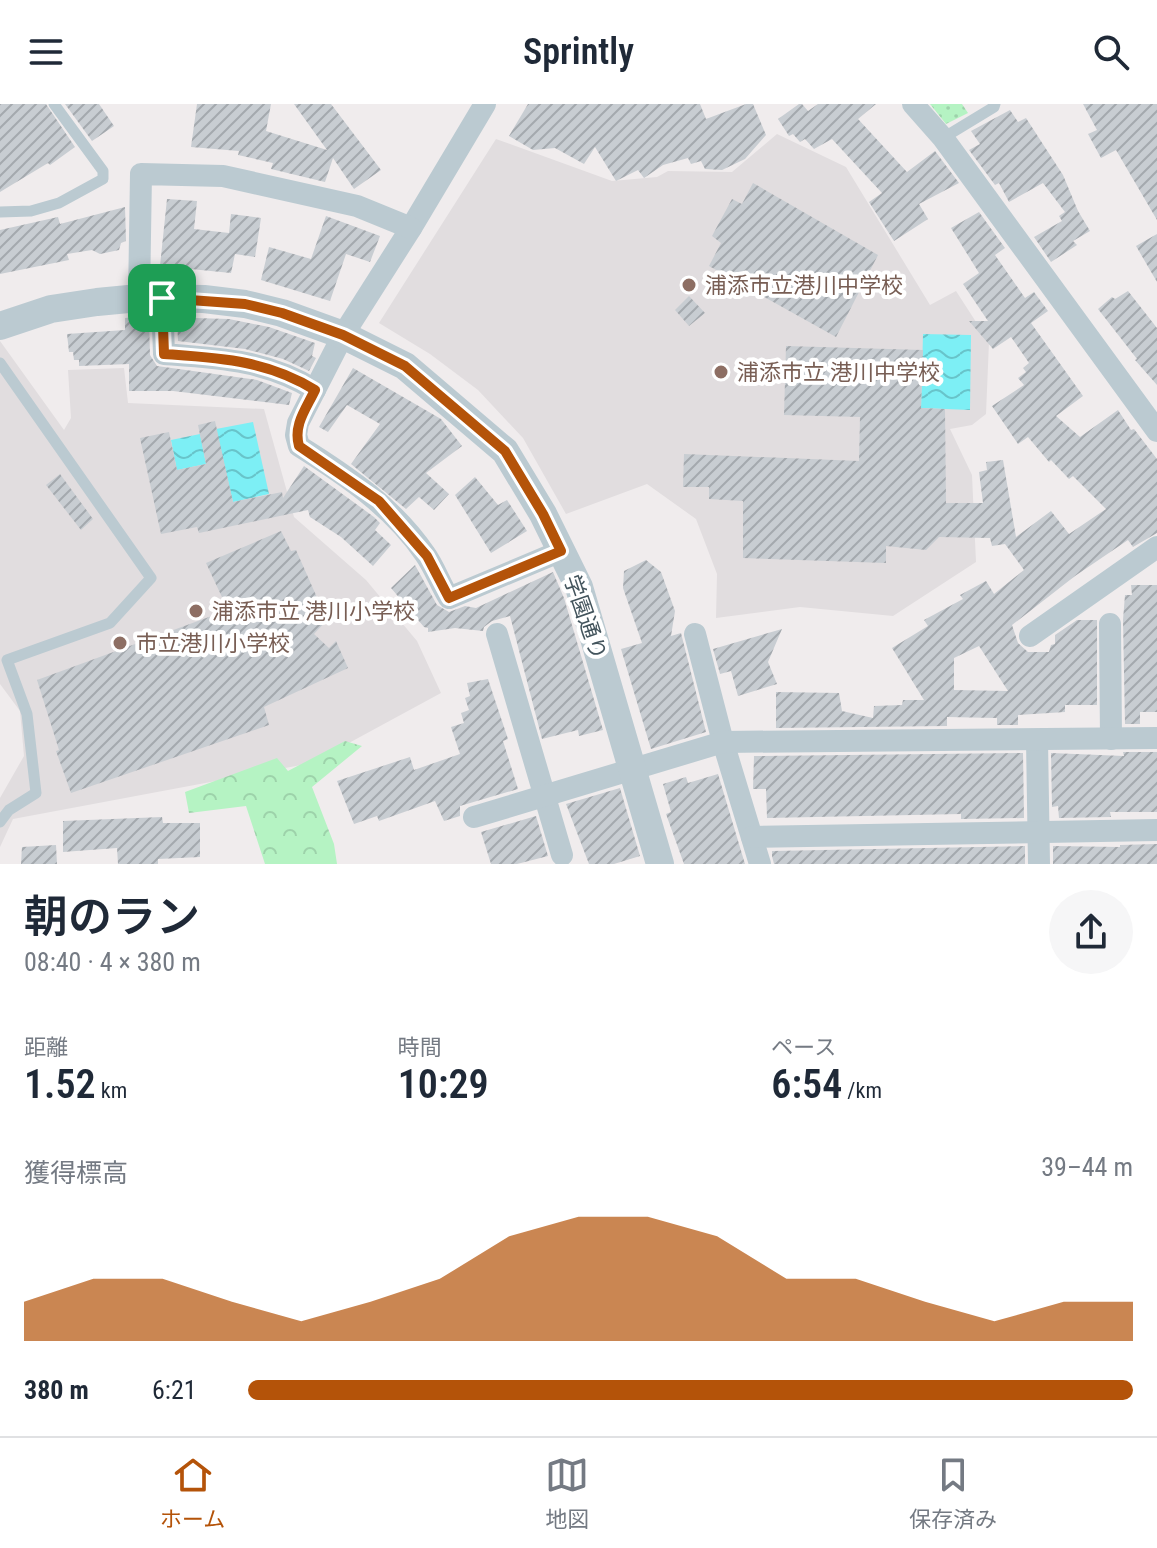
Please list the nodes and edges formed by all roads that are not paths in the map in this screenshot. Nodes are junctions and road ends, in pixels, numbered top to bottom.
1 (54, 104) edge
2 (485, 104) edge
3 (913, 104) edge
4 (995, 104) edge
5 (943, 138) junction
6 (2, 209) edge
7 (411, 228) junction
8 (150, 298) junction
9 (0, 326) edge
10 (343, 335) junction
11 (0, 363) edge
12 (315, 390) junction
13 (1157, 431) edge
14 (1157, 547) edge
15 (561, 551) junction
16 (1110, 624) dead end
17 (497, 634) dead end
18 (695, 634) dead end
19 (1030, 636) dead end
20 (1157, 738) edge
21 (1111, 739) junction
22 (1037, 740) junction
23 (723, 742) junction
24 (632, 768) junction
25 (545, 794) junction
26 (474, 817) dead end
27 (0, 822) edge
28 (1157, 830) edge
29 (1038, 833) junction
30 (752, 837) junction
31 (562, 855) dead end
32 (660, 864) edge
33 (760, 864) edge
34 (1039, 864) edge

1 - 6 lane
2 - 7 street
3 - 5 street
4 - 5 lane
5 - 13 street
7 - 8 street
7 - 10 street
8 - 9 street, 学園通り
8 - 10 street, 学園通り
8 - 12 street
10 - 12 street
10 - 15 street, 学園通り
11 - 27 lane
12 - 15 street
14 - 19 street
15 - 24 street, 学園通り
16 - 21 street
17 - 25 street
18 - 23 street
20 - 21 street
21 - 22 street
22 - 23 street
22 - 29 street
23 - 24 street
23 - 30 street
24 - 25 street
24 - 32 street, 学園通り
25 - 26 street
25 - 31 street
28 - 29 street
29 - 30 street
29 - 34 street
30 - 33 street

